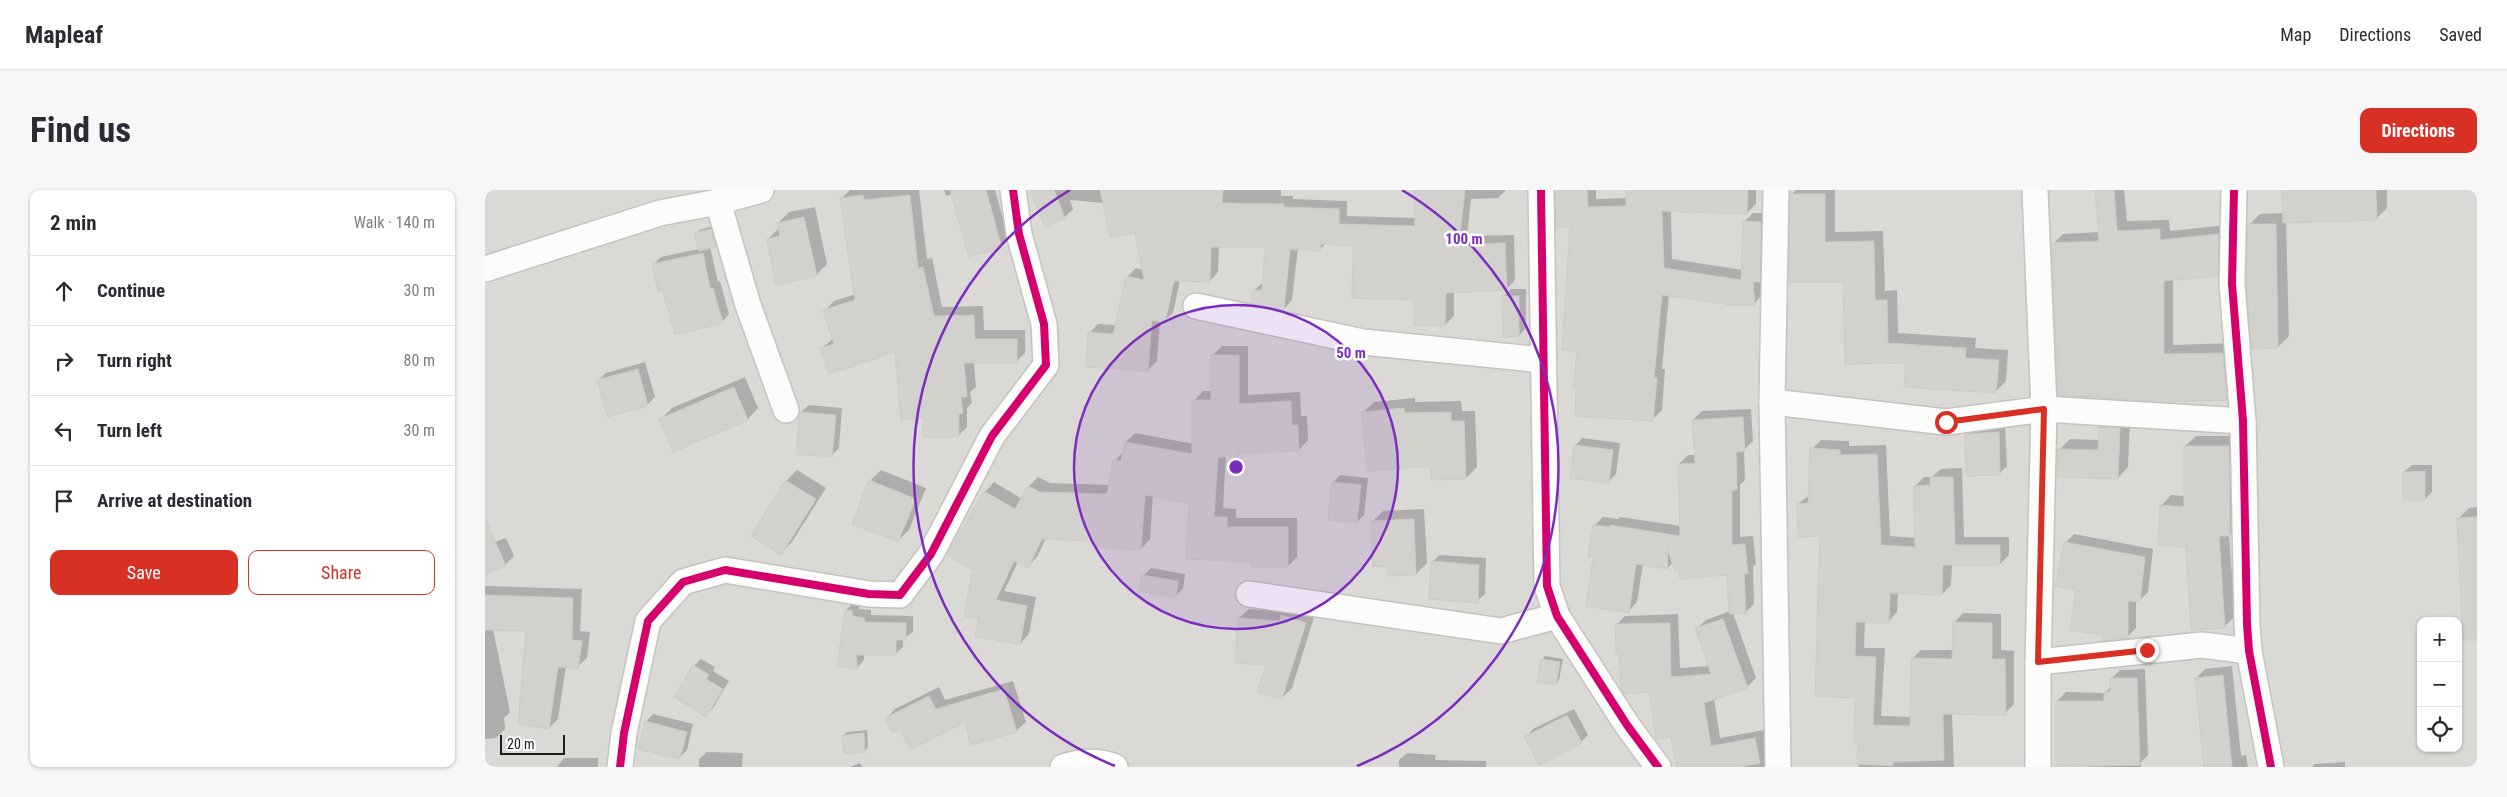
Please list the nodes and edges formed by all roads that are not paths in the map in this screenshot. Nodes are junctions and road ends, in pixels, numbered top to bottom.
1 (761, 190) edge
2 (1013, 190) edge
3 (1541, 190) edge
4 (1776, 190) edge
5 (2035, 190) edge
6 (2234, 190) edge
7 (717, 202) junction
8 (485, 269) edge
9 (1196, 306) dead end
10 (1543, 360) junction
11 (1772, 402) junction
12 (2044, 409) junction
13 (786, 410) dead end
14 (2243, 421) junction
15 (1249, 594) dead end
16 (1557, 616) junction
17 (2249, 651) junction
18 (2038, 662) junction
19 (620, 767) edge
20 (1063, 767) edge
21 (1115, 767) edge
22 (1657, 767) edge
23 (1778, 767) edge
24 (2038, 767) edge
25 (2271, 767) edge

1 - 7 street
2 - 19 street
3 - 10 street
4 - 11 street
5 - 12 street
6 - 14 street
7 - 8 street
7 - 13 street
9 - 10 street
10 - 16 street
11 - 12 street
11 - 23 street
12 - 14 street
12 - 18 street
14 - 17 street
15 - 16 street
16 - 22 street
17 - 18 street
17 - 25 street
18 - 24 street
20 - 21 street

